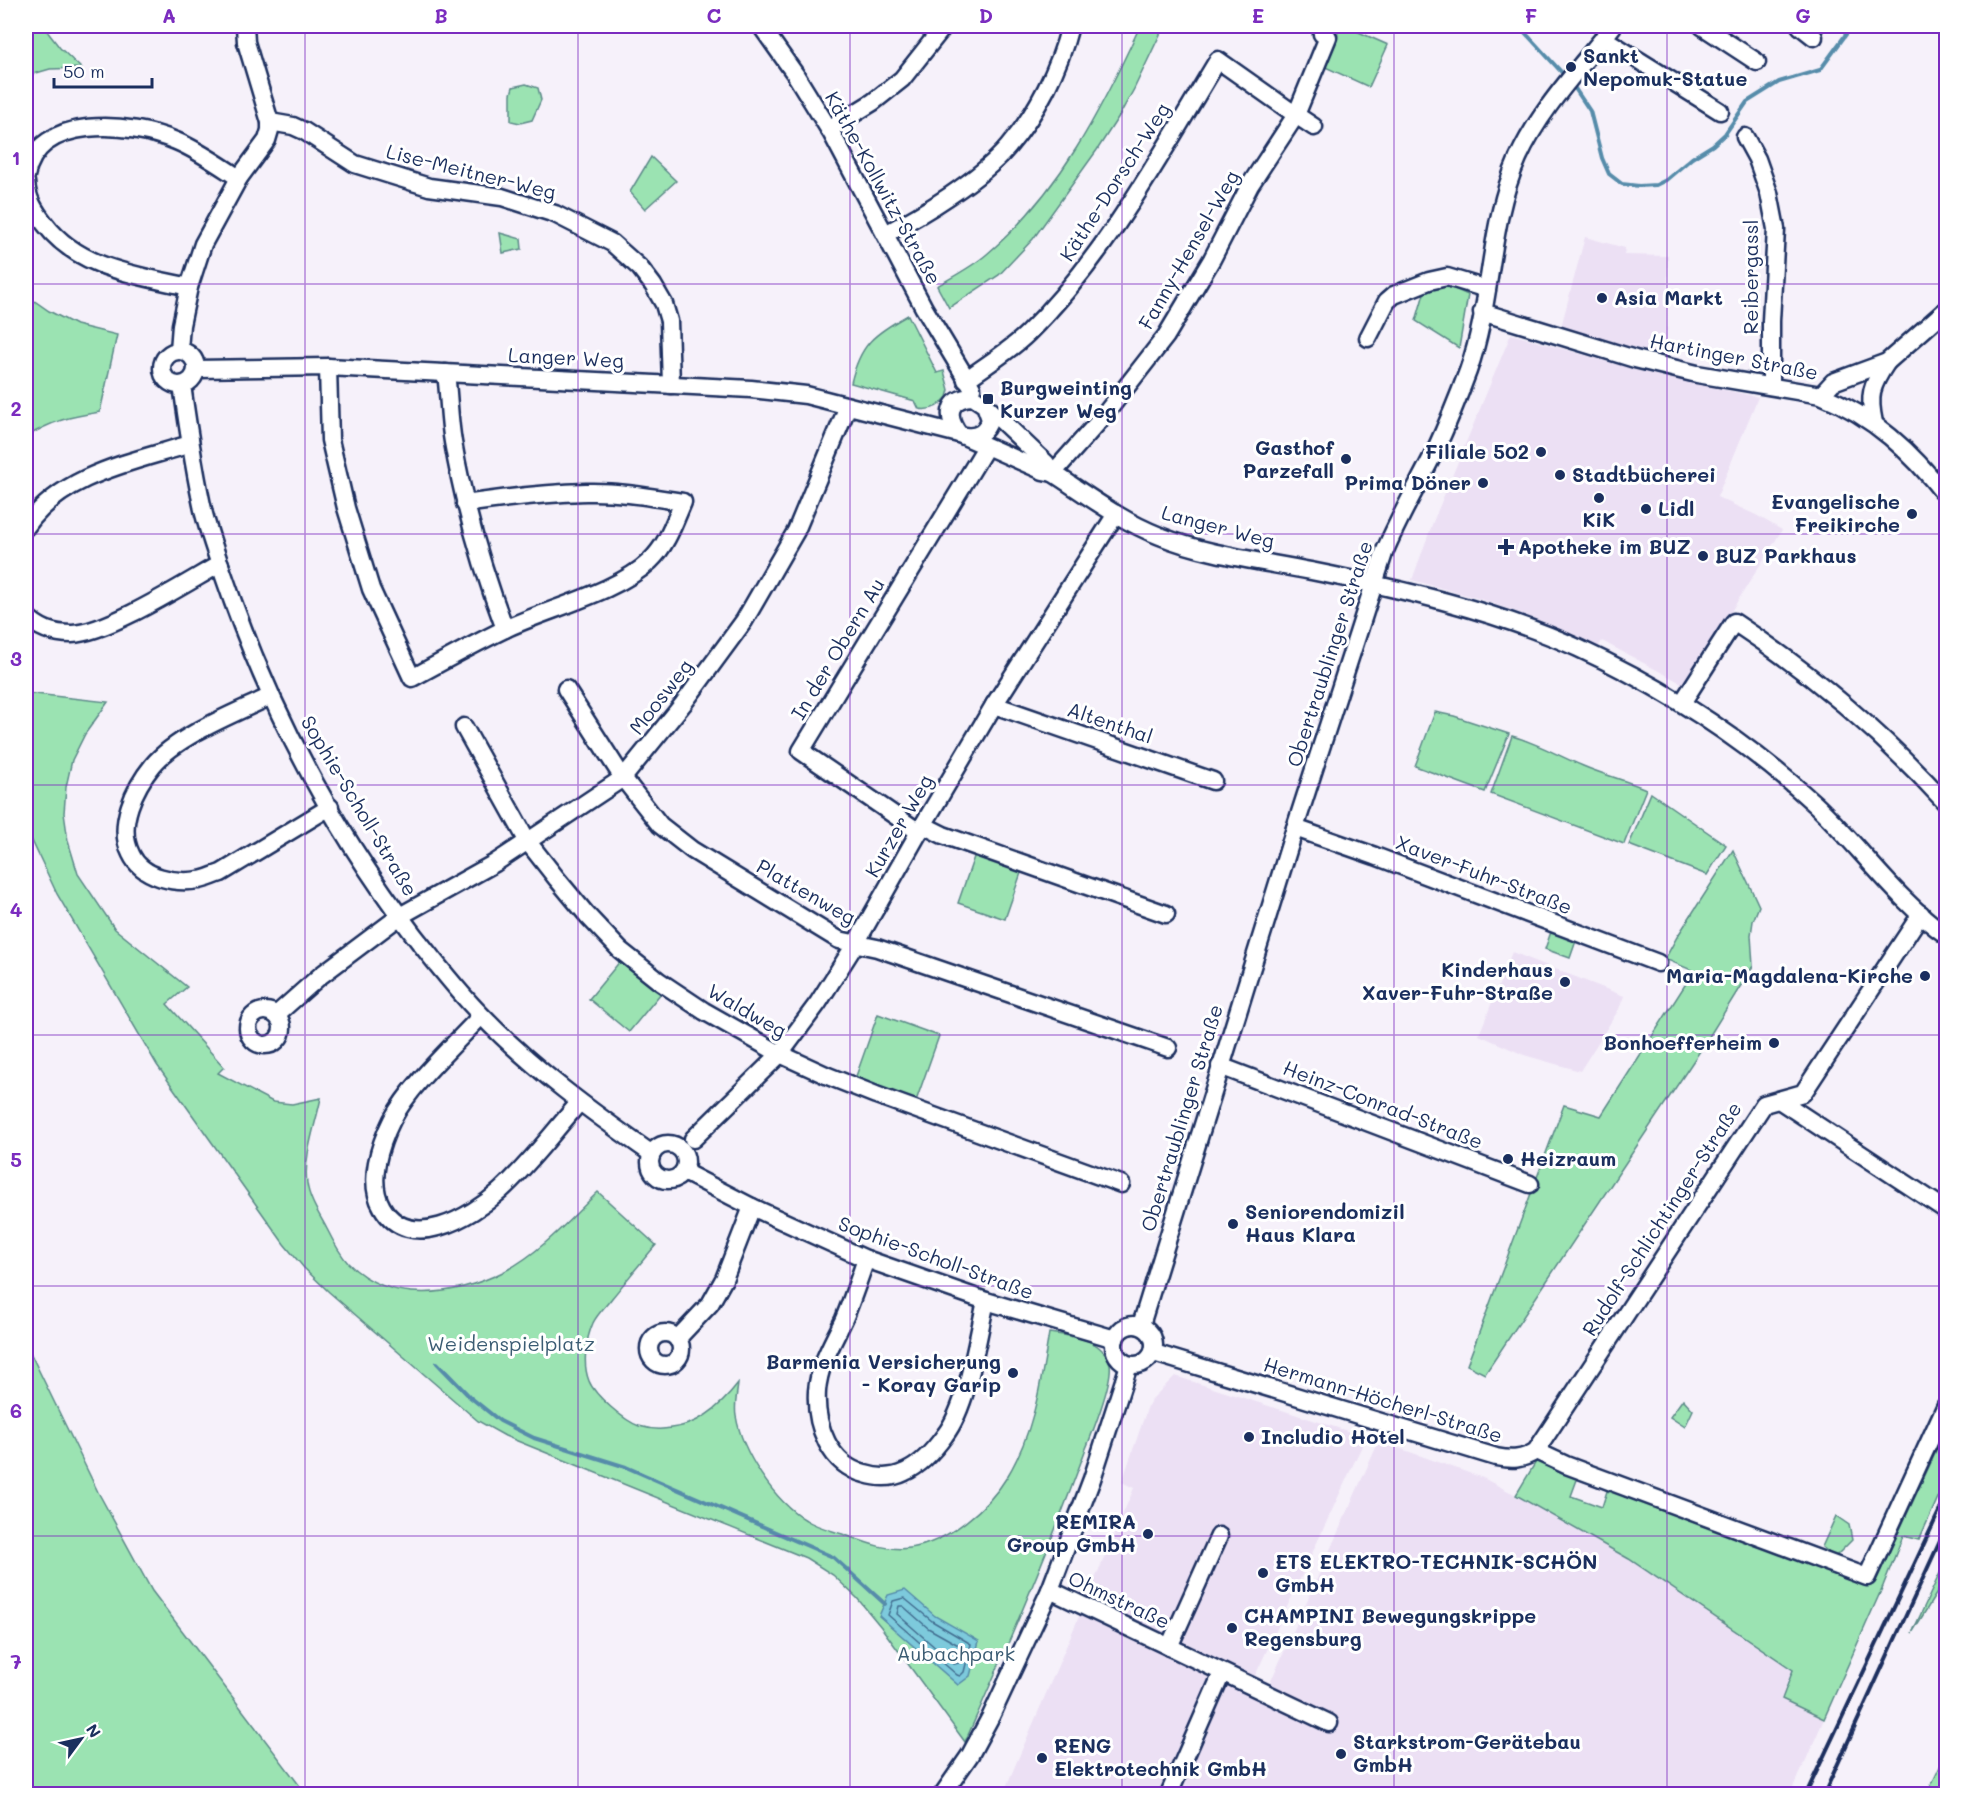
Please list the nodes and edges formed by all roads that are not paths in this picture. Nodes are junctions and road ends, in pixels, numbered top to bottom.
1 (245, 26) edge
2 (944, 26) edge
3 (1070, 26) edge
4 (1325, 26) edge
5 (1702, 26) edge
6 (1800, 26) edge
7 (764, 27) edge
8 (1608, 29) edge
9 (1814, 37) dead end
10 (1757, 62) dead end
11 (1720, 111) dead end
12 (1296, 115) junction
13 (270, 122) junction
14 (1314, 127) dead end
15 (829, 129) junction
16 (1745, 137) dead end
17 (26, 176) edge
18 (239, 178) junction
19 (26, 182) edge
20 (885, 234) junction
21 (189, 287) junction
22 (1486, 289) junction
23 (1947, 310) edge
24 (1482, 312) junction
25 (1368, 338) dead end
26 (179, 350) junction
27 (1887, 362) junction
28 (328, 367) junction
29 (196, 369) junction
30 (446, 373) junction
31 (964, 377) junction
32 (182, 385) junction
33 (671, 385) junction
34 (1771, 386) junction
35 (1821, 395) junction
36 (848, 406) junction
37 (986, 406) junction
38 (954, 407) junction
39 (1874, 423) junction
40 (930, 428) junction
41 (962, 435) junction
42 (190, 444) junction
43 (986, 447) junction
44 (1053, 473) junction
45 (1947, 496) edge
46 (465, 504) junction
47 (1116, 514) junction
48 (26, 527) edge
49 (220, 564) junction
50 (1375, 584) junction
51 (26, 616) edge
52 (505, 629) junction
53 (566, 688) dead end
54 (271, 696) junction
55 (1682, 703) junction
56 (994, 705) junction
57 (464, 727) dead end
58 (622, 778) junction
59 (1213, 781) dead end
60 (1947, 803) edge
61 (330, 807) junction
62 (921, 828) junction
63 (1294, 828) junction
64 (528, 842) junction
65 (1921, 914) junction
66 (1166, 915) dead end
67 (400, 916) junction
68 (1947, 935) edge
69 (856, 943) junction
70 (1658, 963) dead end
71 (276, 1015) dead end
72 (481, 1016) junction
73 (1168, 1048) dead end
74 (780, 1054) junction
75 (1220, 1066) junction
76 (1779, 1100) junction
77 (579, 1102) junction
78 (693, 1139) dead end
79 (652, 1154) junction
80 (684, 1172) junction
81 (1121, 1184) dead end
82 (1530, 1184) dead end
83 (752, 1207) junction
84 (1947, 1210) edge
85 (866, 1259) junction
86 (986, 1301) junction
87 (1141, 1325) junction
88 (677, 1339) dead end
89 (1115, 1339) junction
90 (1154, 1353) junction
91 (1129, 1365) junction
92 (1947, 1405) edge
93 (1536, 1450) junction
94 (1220, 1536) dead end
95 (1050, 1590) junction
96 (1170, 1647) junction
97 (1222, 1672) junction
98 (1329, 1723) dead end
99 (943, 1794) edge
100 (1169, 1794) edge

1 - 13 street
2 - 15 street
3 - 20 street
4 - 12 street, Fanny-Hensel-Weg
5 - 10 street
6 - 9 street
7 - 15 street, Käthe-Kollwitz-Straße
8 - 11 street
8 - 22 street, Obertraublinger Straße
12 - 14 street
12 - 31 street, Käthe-Dorsch-Weg
12 - 44 street, Fanny-Hensel-Weg
13 - 18 street
13 - 33 street, Lise-Meitner-Weg
15 - 20 street, Käthe-Kollwitz-Straße
16 - 34 street, Reibergassl
17 - 18 street
18 - 21 street
19 - 21 street
20 - 31 street, Käthe-Kollwitz-Straße
21 - 26 street
22 - 24 street, Obertraublinger Straße
22 - 25 street
23 - 27 street
24 - 34 street, Hartinger Straße
24 - 50 street, Obertraublinger Straße
26 - 29 street
26 - 32 street
27 - 35 street
27 - 39 street
28 - 29 street, Langer Weg
28 - 30 street, Langer Weg
28 - 52 street
29 - 32 street
30 - 33 street, Langer Weg
30 - 46 street
31 - 37 street, Käthe-Kollwitz-Straße
31 - 38 street
32 - 42 street, Sophie-Scholl-Straße
33 - 36 street, Langer Weg
34 - 35 street, Hartinger Straße
35 - 39 street, Hartinger Straße
36 - 40 street, Langer Weg
36 - 58 street, Moosweg
37 - 38 street
37 - 41 street
37 - 44 street, Käthe-Kollwitz-Straße
38 - 40 street
38 - 41 street
39 - 45 street, Hartinger Straße
40 - 41 street, Langer Weg
41 - 43 street, Langer Weg
42 - 48 street
42 - 49 street, Sophie-Scholl-Straße
43 - 44 street, Langer Weg
43 - 62 street, In der Obern Au
44 - 47 street, Langer Weg
46 - 52 street
46 - 52 street
47 - 50 street, Langer Weg
47 - 56 street, Kurzer Weg
49 - 51 street
49 - 54 street, Sophie-Scholl-Straße
50 - 55 street, Langer Weg
50 - 63 street, Obertraublinger Straße
53 - 58 street, Plattenweg
54 - 61 street, Sophie-Scholl-Straße
54 - 61 street
55 - 60 street
55 - 65 street, Langer Weg
56 - 59 street, Altenthal
56 - 62 street, Kurzer Weg
57 - 64 street, Waldweg
58 - 64 street, Moosweg
58 - 69 street, Plattenweg
61 - 67 street, Sophie-Scholl-Straße
62 - 66 street, In der Obern Au
62 - 69 street, Kurzer Weg
63 - 70 street, Xaver-Fuhr-Straße
63 - 75 street, Obertraublinger Straße
64 - 67 street, Moosweg
64 - 74 street, Waldweg
65 - 68 street, Langer Weg
65 - 76 street, Rudolf-Schlichtinger-Straße
67 - 71 street, Moosweg
67 - 72 street, Sophie-Scholl-Straße
69 - 73 street, Plattenweg
69 - 74 street, Kurzer Weg
72 - 77 street, Sophie-Scholl-Straße
72 - 77 street
74 - 78 street, Kurzer Weg
74 - 81 street, Waldweg
75 - 82 street, Heinz-Conrad-Straße
75 - 87 street, Obertraublinger Straße
76 - 84 street
76 - 93 street, Rudolf-Schlichtinger-Straße
77 - 79 street, Sophie-Scholl-Straße
79 - 80 street
79 - 80 street
80 - 83 street, Sophie-Scholl-Straße
83 - 85 street, Sophie-Scholl-Straße
83 - 88 street
85 - 86 street, Sophie-Scholl-Straße
85 - 86 street
86 - 89 street, Sophie-Scholl-Straße
87 - 89 street
87 - 90 street
89 - 91 street
90 - 91 street
90 - 93 street, Hermann-Höcherl-Straße
91 - 95 street
92 - 93 street
94 - 96 street, Ohmstraße
95 - 96 street, Ohmstraße
95 - 99 street
96 - 97 street, Ohmstraße
97 - 98 street, Ohmstraße
97 - 100 street

